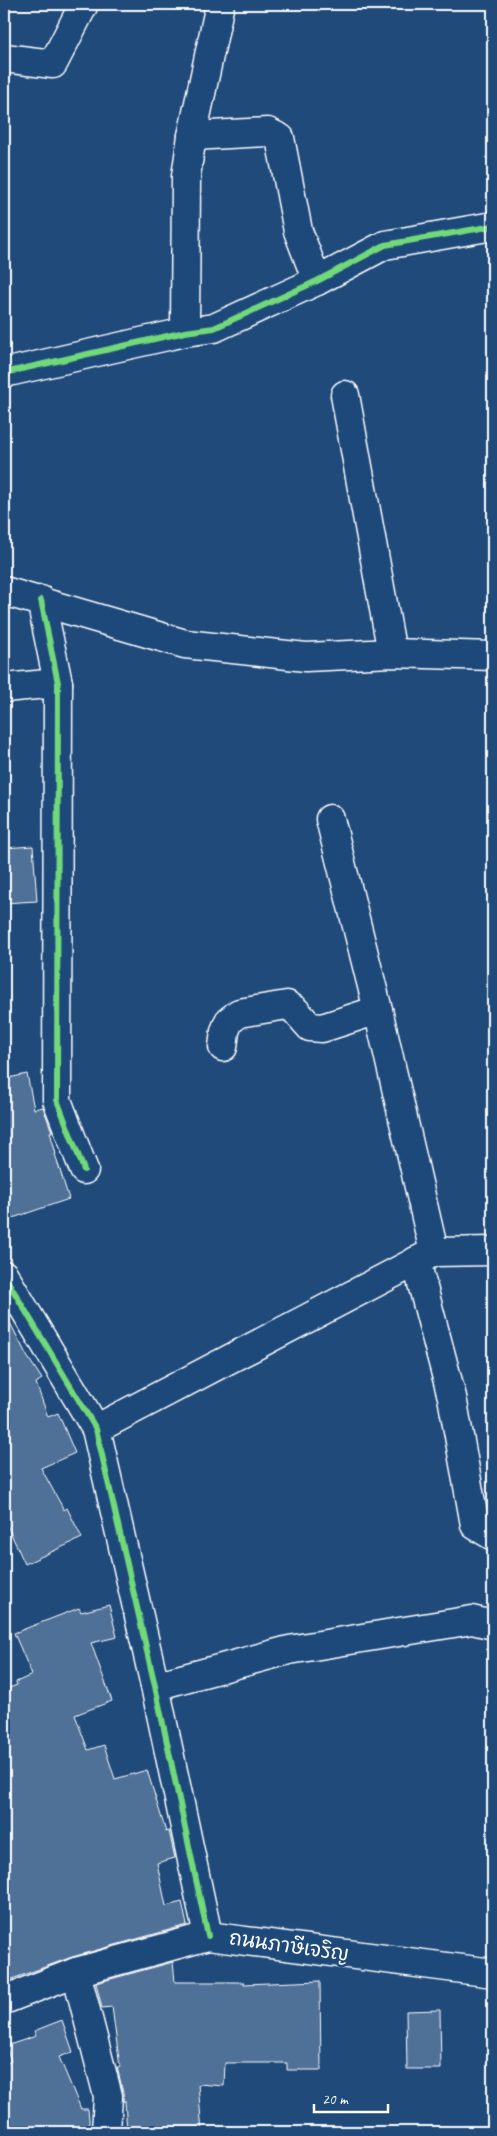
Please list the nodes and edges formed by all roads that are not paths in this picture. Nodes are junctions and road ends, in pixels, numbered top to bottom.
1 (84, 4) edge
2 (220, 4) edge
3 (4, 58) edge
4 (192, 136) junction
5 (493, 226) edge
6 (317, 281) junction
7 (185, 332) junction
8 (4, 373) edge
9 (345, 395) dead end
10 (4, 591) edge
11 (41, 600) junction
12 (392, 653) junction
13 (493, 656) edge
14 (58, 683) junction
15 (4, 688) edge
16 (330, 820) dead end
17 (378, 1010) junction
18 (223, 1047) dead end
19 (84, 1170) dead end
20 (493, 1251) edge
21 (425, 1257) junction
22 (4, 1275) edge
23 (96, 1429) junction
24 (493, 1536) edge
25 (493, 1625) edge
26 (155, 1686) junction
27 (208, 1936) junction
28 (76, 1972) junction
29 (493, 1974) edge
30 (4, 2000) edge
31 (106, 2132) edge

1 - 3 street
2 - 4 street
4 - 6 street
4 - 7 street
5 - 6 street
6 - 7 street
7 - 8 street
9 - 12 street
10 - 11 street
11 - 12 street
11 - 14 street
12 - 13 street
14 - 15 street
14 - 19 street
16 - 17 street
17 - 18 street
17 - 21 street
20 - 21 street
21 - 23 street
21 - 24 street
22 - 23 street
23 - 26 street
25 - 26 street
26 - 27 street
27 - 28 street, ถนนภาษีเจริญ
27 - 29 street, ถนนภาษีเจริญ
28 - 30 street, ถนนภาษีเจริญ
28 - 31 street

